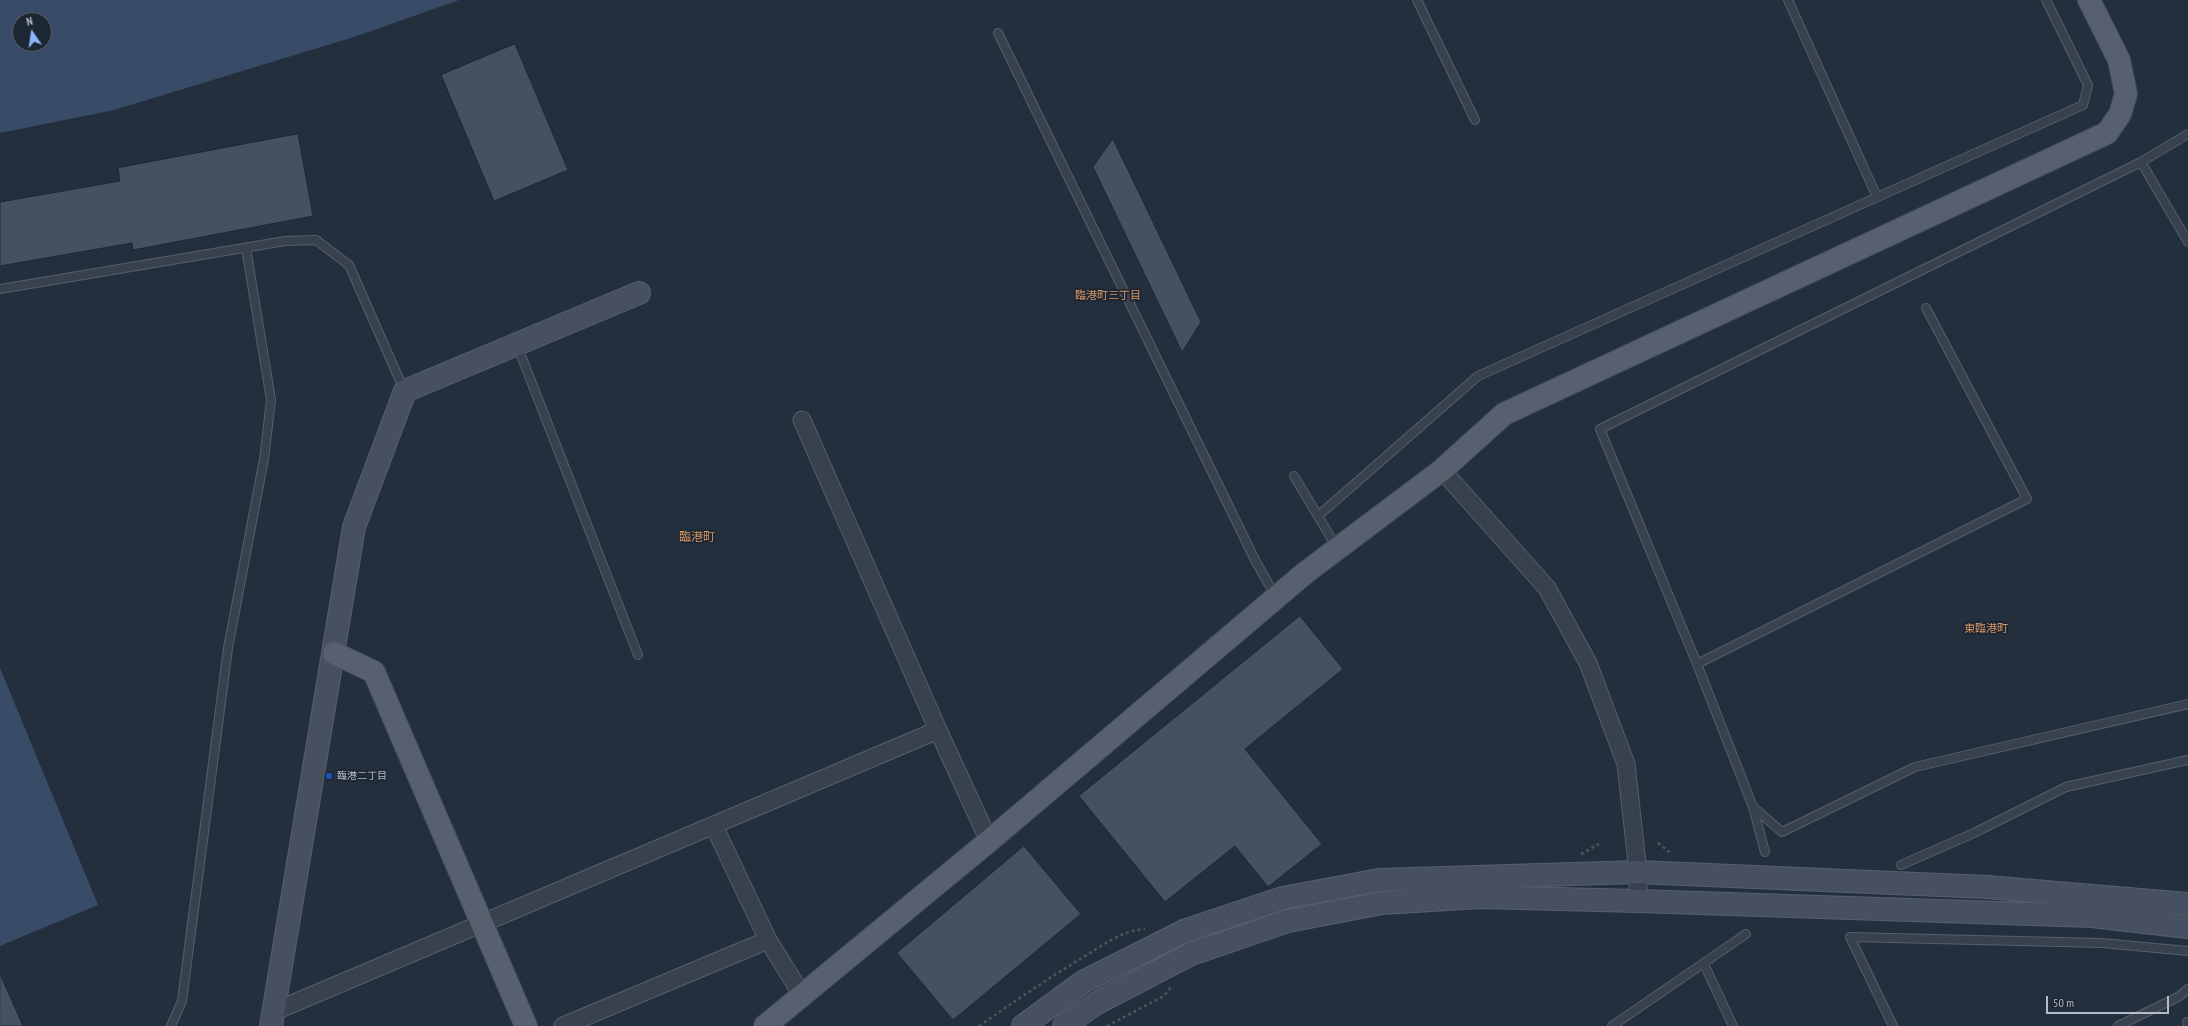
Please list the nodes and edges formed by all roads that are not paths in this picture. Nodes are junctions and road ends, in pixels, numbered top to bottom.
1 (1417, 0) edge
2 (1788, 0) edge
3 (2046, 0) edge
4 (2090, 0) edge
5 (998, 33) dead end
6 (1475, 120) dead end
7 (2188, 134) edge
8 (2141, 162) junction
9 (1877, 197) junction
10 (2188, 242) edge
11 (246, 248) junction
12 (0, 289) edge
13 (638, 293) dead end
14 (1926, 308) dead end
15 (517, 344) junction
16 (405, 391) junction
17 (802, 420) dead end
18 (1442, 470) junction
19 (1294, 476) dead end
20 (1318, 516) junction
21 (1338, 548) junction
22 (1276, 598) junction
23 (334, 654) junction
24 (638, 655) dead end
25 (1697, 664) junction
26 (2188, 704) edge
27 (938, 730) junction
28 (2188, 760) edge
29 (1753, 807) junction
30 (714, 826) junction
31 (989, 841) junction
32 (1765, 852) dead end
33 (1901, 865) dead end
34 (1638, 872) junction
35 (1638, 901) junction
36 (2188, 904) edge
37 (483, 924) junction
38 (2188, 927) edge
39 (1746, 934) dead end
40 (768, 940) junction
41 (2188, 951) edge
42 (1704, 964) junction
43 (2188, 989) edge
44 (802, 995) junction
45 (272, 1019) edge
46 (171, 1026) edge
47 (526, 1026) edge
48 (563, 1026) edge
49 (765, 1026) edge
50 (1023, 1026) edge
51 (1064, 1026) edge
52 (1612, 1026) edge
53 (1733, 1026) edge
54 (1893, 1026) edge
55 (2118, 1026) edge

1 - 6 lane
2 - 9 lane
3 - 9 lane
4 - 18 main road
5 - 22 lane
7 - 8 lane
8 - 10 lane
8 - 25 lane
9 - 20 lane
11 - 12 lane
11 - 16 lane
11 - 46 lane
13 - 15 street
14 - 25 lane
15 - 16 street
15 - 24 lane
16 - 23 street
17 - 27 street
18 - 21 main road
18 - 34 street
19 - 20 lane
20 - 21 lane
21 - 22 main road
22 - 31 main road
23 - 37 main road
23 - 45 street
25 - 29 lane
26 - 29 lane
27 - 30 street
27 - 31 street
28 - 33 lane
29 - 32 lane
30 - 37 street
30 - 40 street
31 - 44 main road
34 - 35 street
34 - 36 street
34 - 50 street
35 - 38 street
35 - 51 street
37 - 45 street
37 - 47 main road
39 - 42 lane
40 - 44 street
40 - 48 street
41 - 54 lane
42 - 52 lane
42 - 53 lane
43 - 55 lane
44 - 49 main road

